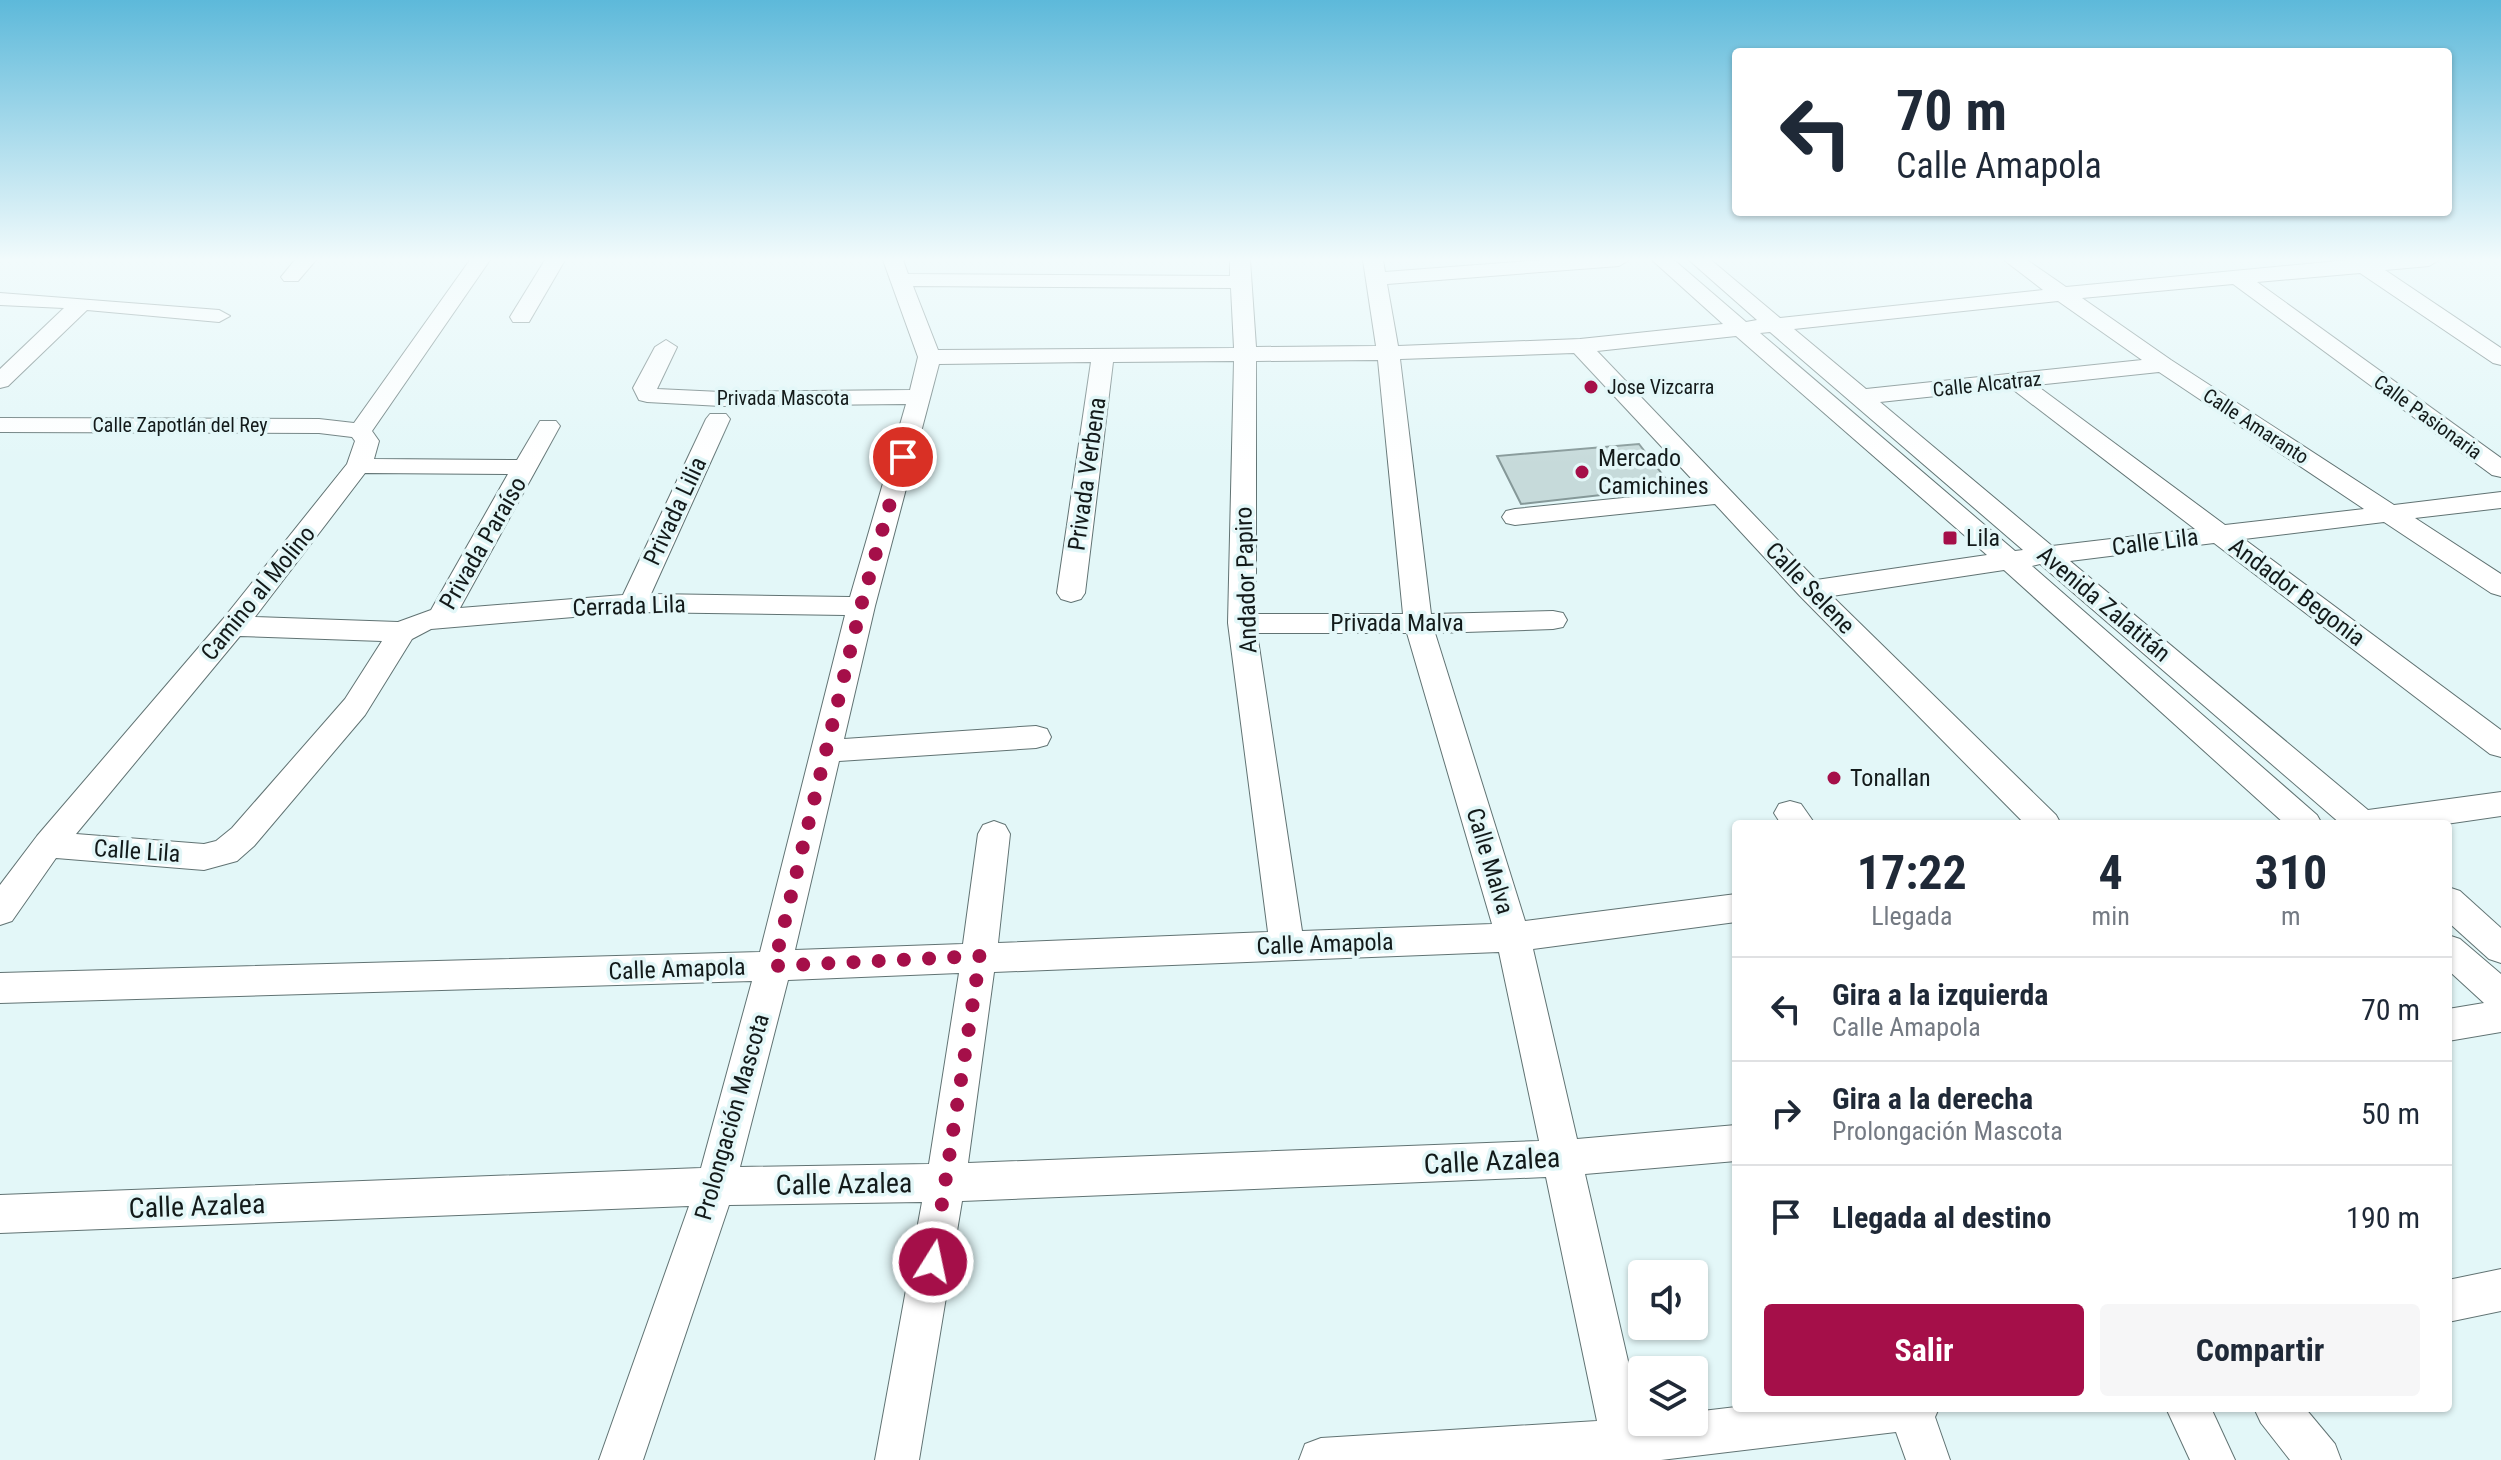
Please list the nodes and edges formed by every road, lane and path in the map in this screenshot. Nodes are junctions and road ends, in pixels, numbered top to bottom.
1 (56, 328) edge
2 (432, 328) edge
3 (918, 328) edge
4 (1243, 328) edge
5 (1384, 328) edge
6 (1752, 328) edge
7 (1779, 328) edge
8 (2111, 328) edge
9 (2306, 328) edge
10 (2457, 328) edge
11 (1739, 330) junction
12 (1580, 346) junction
13 (666, 347) dead end
14 (1388, 353) junction
15 (1245, 354) junction
16 (1103, 355) junction
17 (929, 357) junction
18 (2501, 358) edge
19 (2163, 365) junction
20 (0, 381) edge
21 (2016, 381) junction
22 (920, 397) junction
23 (1859, 397) junction
24 (718, 419) dead end
25 (0, 425) edge
26 (548, 426) dead end
27 (360, 431) junction
28 (358, 466) junction
29 (527, 467) junction
30 (2501, 470) edge
31 (1721, 496) junction
32 (2501, 500) edge
33 (2390, 513) junction
34 (1515, 517) dead end
35 (2220, 534) junction
36 (2045, 555) junction
37 (2009, 560) junction
38 (2501, 587) edge
39 (1810, 590) junction
40 (1071, 593) dead end
41 (633, 603) junction
42 (861, 606) junction
43 (439, 620) junction
44 (1553, 620) dead end
45 (1242, 623) junction
46 (1418, 624) junction
47 (233, 626) junction
48 (402, 632) junction
49 (1036, 737) dead end
50 (2501, 746) edge
51 (826, 750) junction
52 (2501, 804) edge
53 (2041, 820) edge
54 (2302, 820) edge
55 (2356, 820) edge
56 (2389, 820) edge
57 (994, 834) dead end
58 (48, 845) junction
59 (2452, 905) edge
60 (1732, 909) edge
61 (0, 911) edge
62 (1513, 937) junction
63 (1287, 945) junction
64 (2501, 949) edge
65 (2452, 953) edge
66 (980, 956) junction
67 (774, 966) junction
68 (0, 988) edge
69 (2501, 996) edge
70 (2501, 1016) edge
71 (2452, 1024) edge
72 (1732, 1143) edge
73 (1564, 1158) junction
74 (946, 1183) junction
75 (716, 1186) junction
76 (0, 1214) edge
77 (2501, 1290) edge
78 (2452, 1300) edge
79 (1892, 1412) edge
80 (1914, 1412) edge
81 (2190, 1412) edge
82 (2279, 1412) edge
83 (1626, 1451) edge
84 (621, 1460) edge
85 (897, 1460) edge
86 (1321, 1460) edge
87 (1928, 1460) edge
88 (2213, 1460) edge
89 (2319, 1460) edge

1 - 20 street
2 - 27 street
3 - 17 street
4 - 15 street, Andador Papiro
5 - 14 street, Calle Malva
6 - 11 street
7 - 23 street, Avenida Zalatitán
8 - 19 street, Calle Amaranto
9 - 30 street, Calle Pasionaria
10 - 18 street
11 - 12 street
11 - 37 street, Avenida Zalatitán
12 - 14 street
12 - 31 street, Calle Selene
13 - 22 street, Privada Mascota
14 - 15 street
14 - 46 street, Calle Malva
15 - 16 street
15 - 45 street, Andador Papiro
16 - 17 street
16 - 40 street, Privada Verbena
17 - 22 street, Prolongación Mascota
19 - 21 street, Calle Alcatraz
19 - 33 street, Calle Amaranto
21 - 23 street, Calle Alcatraz
21 - 35 street, Andador Begonia
22 - 42 street, Prolongación Mascota
23 - 36 street, Avenida Zalatitán
24 - 41 street, Privada Lilia
25 - 27 street, Calle Zapotlán del Rey
26 - 29 street, Privada Paraíso
27 - 28 street
28 - 29 street, Privada Paraíso
28 - 47 street, Camino al Molino
29 - 43 street, Privada Paraíso
31 - 34 street
31 - 39 street, Calle Selene
32 - 33 street, Calle Lila
33 - 35 street, Calle Lila
33 - 38 street, Calle Amaranto
35 - 36 street, Calle Lila
35 - 50 street, Andador Begonia
36 - 37 street, Calle Lila
36 - 55 street, Avenida Zalatitán
37 - 39 street, Calle Lila
37 - 54 street, Avenida Zalatitán
39 - 53 street, Calle Selene
41 - 42 street, Cerrada Lila
41 - 43 street, Cerrada Lila
42 - 51 street, Prolongación Mascota
43 - 48 street, Cerrada Lila
44 - 46 street, Privada Malva
45 - 46 street, Privada Malva
45 - 63 street, Andador Papiro
46 - 62 street, Calle Malva
47 - 48 street, Cerrada Lila
47 - 58 street, Camino al Molino
48 - 58 street, Calle Lila
49 - 51 street
51 - 67 street, Prolongación Mascota
52 - 56 street
57 - 66 street
58 - 61 street, Camino al Molino
59 - 64 street
60 - 62 street, Calle Amapola
62 - 63 street, Calle Amapola
62 - 73 street, Calle Malva
63 - 66 street, Calle Amapola
65 - 69 street
66 - 67 street, Calle Amapola
66 - 74 street
67 - 68 street, Calle Amapola
67 - 75 street, Prolongación Mascota
70 - 71 street
72 - 73 street, Calle Azalea
73 - 74 street, Calle Azalea
73 - 83 street, Calle Malva
74 - 75 street, Calle Azalea
74 - 85 street
75 - 76 street, Calle Azalea
75 - 84 street, Prolongación Mascota
77 - 78 street
79 - 83 street
80 - 87 street
81 - 88 street
82 - 89 street
83 - 86 street

